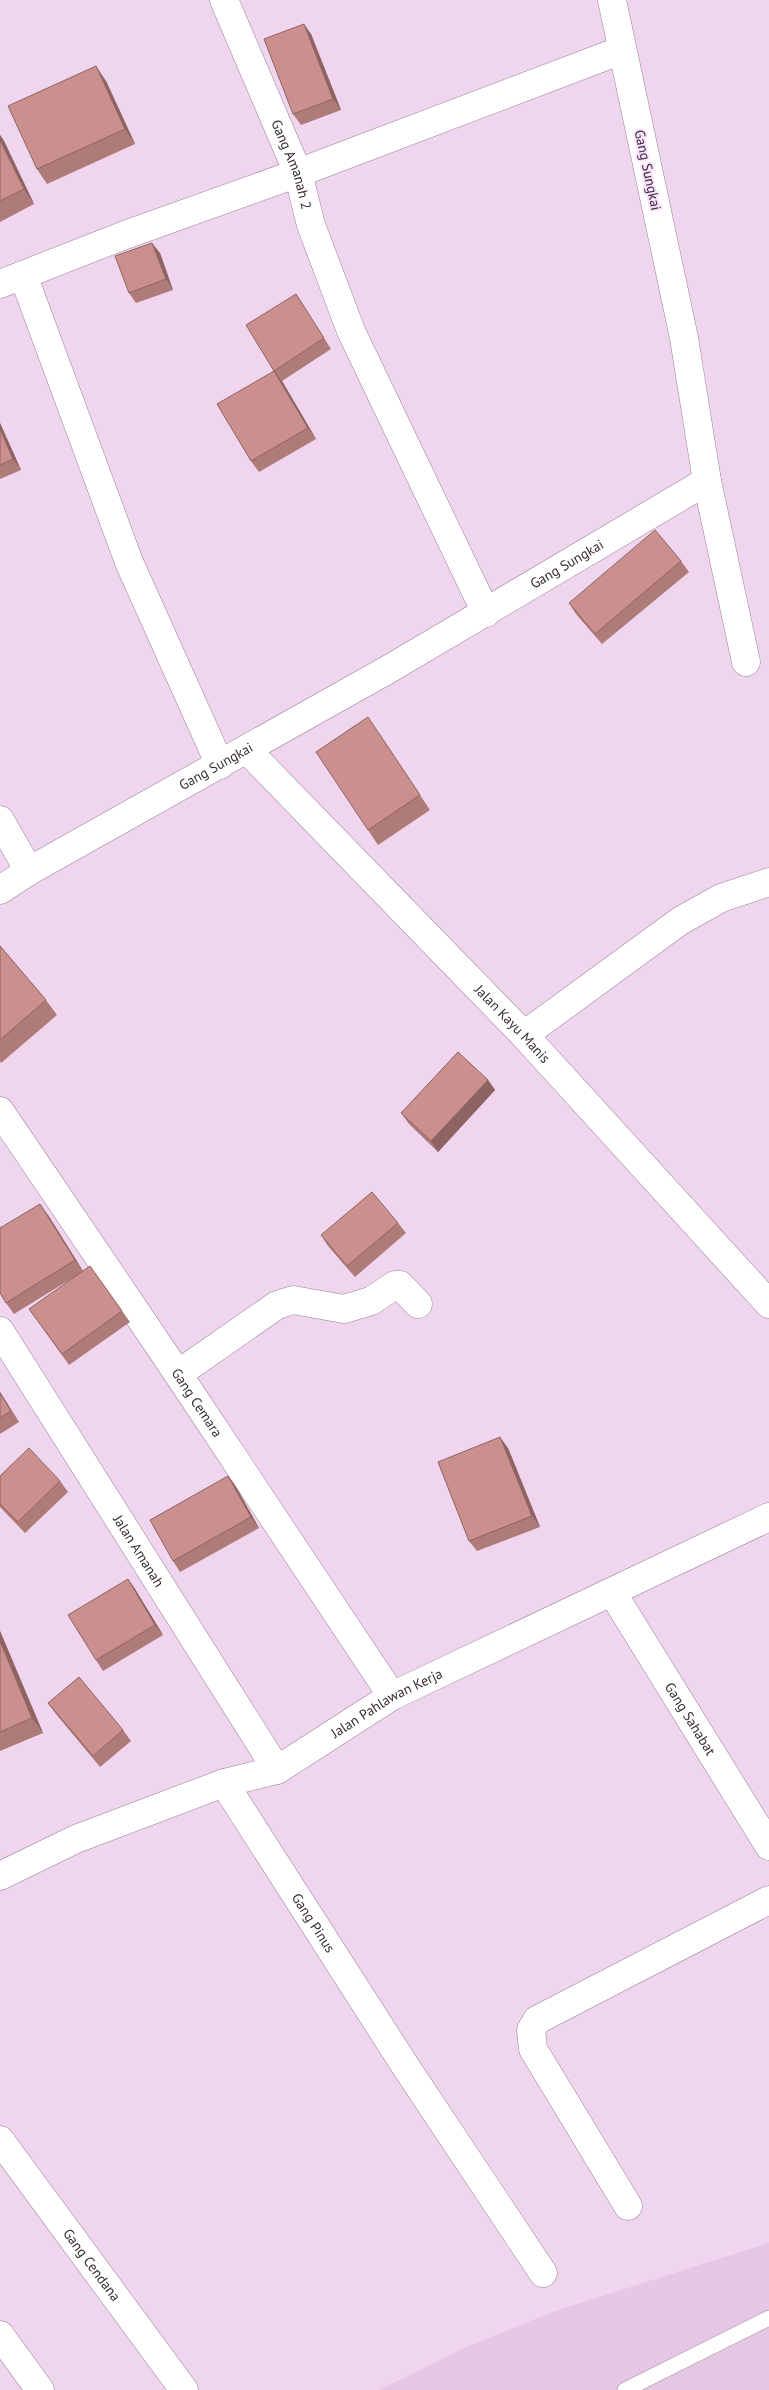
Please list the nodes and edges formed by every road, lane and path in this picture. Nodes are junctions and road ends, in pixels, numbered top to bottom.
1 (224, 0) edge
2 (612, 0) edge
3 (622, 50) junction
4 (298, 173) junction
5 (12, 280) edge
6 (707, 481) junction
7 (486, 613) junction
8 (746, 662) dead end
9 (248, 750) junction
10 (220, 765) junction
11 (0, 820) edge
12 (30, 871) junction
13 (769, 882) edge
14 (0, 890) edge
15 (524, 1035) junction
16 (0, 1111) edge
17 (418, 1304) dead end
18 (769, 1304) edge
19 (0, 1331) edge
20 (178, 1374) junction
21 (769, 1517) edge
22 (612, 1592) junction
23 (392, 1696) junction
24 (277, 1770) junction
25 (224, 1783) junction
26 (769, 1846) edge
27 (0, 1876) edge
28 (769, 1900) edge
29 (0, 2140) edge
30 (628, 2206) dead end
31 (543, 2273) dead end
32 (769, 2318) edge
33 (0, 2335) edge
34 (40, 2390) edge
35 (184, 2390) edge
36 (625, 2390) edge

1 - 4 street, Gang Amanah 2
2 - 3 street, Gang Sungkai
3 - 4 street
3 - 6 street, Gang Sungkai
4 - 5 street
4 - 7 street, Gang Amanah 2
5 - 10 street
6 - 7 street, Gang Sungkai
6 - 8 street
7 - 9 street, Gang Sungkai
9 - 10 street, Gang Sungkai
9 - 15 street, Jalan Kayu Manis
10 - 12 street, Gang Sungkai
11 - 12 street
12 - 14 street, Gang Sungkai
13 - 15 street
15 - 18 street, Jalan Kayu Manis
16 - 20 street, Gang Cemara
17 - 20 street
19 - 24 street, Jalan Amanah
20 - 23 street, Gang Cemara
21 - 22 street, Jalan Pahlawan Kerja
22 - 23 street, Jalan Pahlawan Kerja
22 - 26 street, Gang Sahabat
23 - 24 street, Jalan Pahlawan Kerja
24 - 25 street, Jalan Pahlawan Kerja
25 - 27 street, Jalan Pahlawan Kerja
25 - 31 street, Gang Pinus
28 - 30 street
29 - 35 street, Gang Cendana
32 - 36 lane
33 - 34 street

